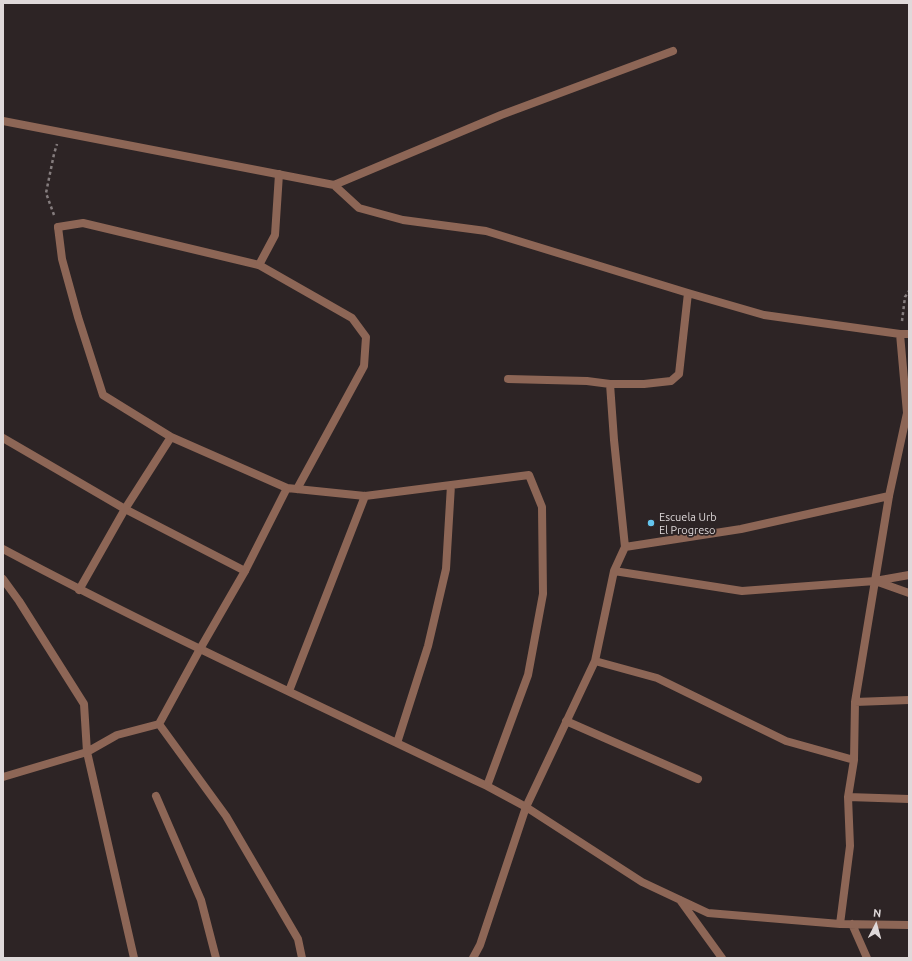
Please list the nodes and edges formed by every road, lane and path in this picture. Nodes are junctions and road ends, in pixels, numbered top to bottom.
1 (673, 51) dead end
2 (3, 121) edge
3 (61, 132) junction
4 (279, 174) junction
5 (334, 185) junction
6 (58, 227) junction
7 (259, 265) junction
8 (909, 291) edge
9 (688, 294) junction
10 (900, 334) junction
11 (909, 334) edge
12 (508, 379) dead end
13 (610, 384) junction
14 (908, 413) edge
15 (171, 436) junction
16 (3, 438) edge
17 (451, 485) junction
18 (287, 488) junction
19 (298, 489) junction
20 (365, 496) junction
21 (890, 496) junction
22 (125, 509) junction
23 (625, 548) junction
24 (3, 550) edge
25 (245, 571) junction
26 (614, 571) junction
27 (909, 575) edge
28 (3, 579) edge
29 (875, 581) junction
30 (79, 590) junction
31 (909, 593) edge
32 (200, 649) junction
33 (595, 660) junction
34 (289, 691) junction
35 (909, 700) edge
36 (855, 702) junction
37 (566, 721) junction
38 (159, 724) junction
39 (397, 743) junction
40 (87, 752) junction
41 (854, 760) junction
42 (3, 777) edge
43 (698, 779) dead end
44 (487, 786) junction
45 (156, 796) dead end
46 (848, 797) junction
47 (909, 799) edge
48 (526, 807) junction
49 (679, 900) junction
50 (840, 924) junction
51 (852, 924) junction
52 (909, 925) edge
53 (134, 958) edge
54 (216, 958) edge
55 (302, 958) edge
56 (473, 958) edge
57 (722, 958) edge
58 (867, 958) edge

1 - 5 street
2 - 3 street
3 - 4 street
3 - 6 path
4 - 5 street
4 - 7 street
5 - 9 street
6 - 7 street
6 - 15 street
7 - 19 street
8 - 10 path
9 - 10 street
9 - 13 street
10 - 11 street
10 - 14 street
12 - 13 street
13 - 23 street
14 - 21 street
15 - 18 street
15 - 22 street
16 - 22 street
17 - 20 street
17 - 39 street
17 - 44 street
18 - 19 street
18 - 25 street
19 - 20 street
20 - 34 street
21 - 23 street
21 - 29 street
22 - 25 street
22 - 30 street
23 - 26 street
24 - 30 street
25 - 32 street
26 - 29 street
26 - 33 street
27 - 29 street
28 - 40 street
29 - 31 street
29 - 36 street
30 - 32 street
32 - 34 street
32 - 38 street
33 - 37 street
33 - 41 street
34 - 39 street
35 - 36 street
36 - 41 street
37 - 43 street
37 - 48 street
38 - 40 street
38 - 55 street
39 - 44 street
40 - 42 street
40 - 53 street
41 - 46 street
44 - 48 street
45 - 54 street
46 - 47 street
46 - 50 street
48 - 49 street
48 - 56 street
49 - 50 street
49 - 57 street
50 - 51 street
51 - 52 street
51 - 58 street

